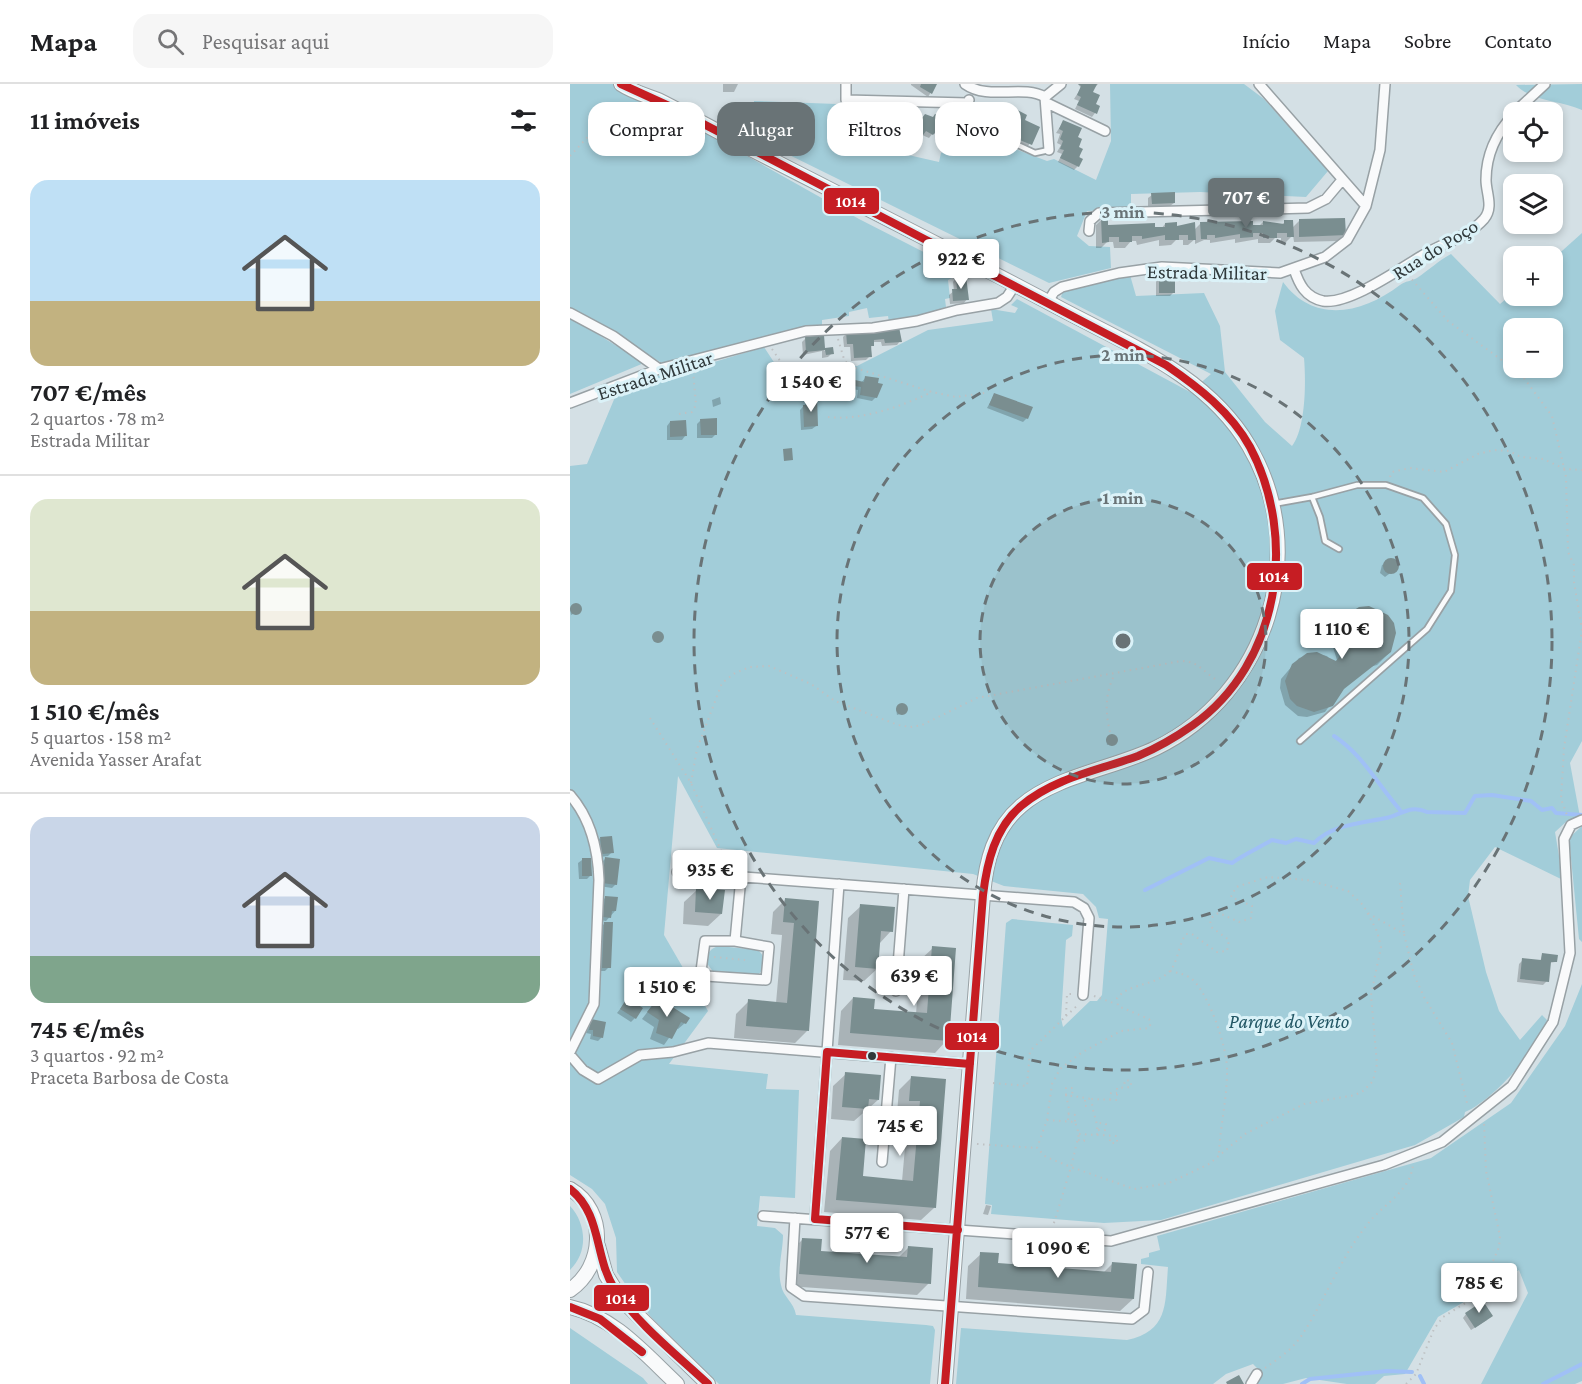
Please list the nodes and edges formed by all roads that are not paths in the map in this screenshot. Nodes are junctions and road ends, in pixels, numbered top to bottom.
1 (846, 84) edge
2 (1061, 84) edge
3 (1259, 84) edge
4 (1385, 84) edge
5 (1545, 84) edge
6 (632, 86) edge
7 (969, 86) edge
8 (1046, 100) junction
9 (935, 102) edge
10 (968, 102) edge
11 (1526, 102) edge
12 (1503, 125) edge
13 (1105, 131) dead end
14 (1021, 146) edge
15 (1049, 150) joint
16 (1342, 180) junction
17 (1366, 206) junction
18 (1089, 231) dead end
19 (1294, 268) junction
20 (1014, 285) junction
21 (1048, 302) junction
22 (570, 313) edge
23 (659, 369) junction
24 (570, 403) edge
25 (1312, 497) junction
26 (1273, 504) junction
27 (1339, 549) dead end
28 (1300, 741) dead end
29 (570, 795) edge
30 (1582, 820) edge
31 (677, 872) dead end
32 (741, 877) junction
33 (839, 884) junction
34 (904, 889) junction
35 (983, 895) junction
36 (735, 941) junction
37 (896, 991) dead end
38 (1083, 995) road end
39 (827, 1052) junction
40 (570, 1054) edge
41 (891, 1057) junction
42 (970, 1064) junction
43 (882, 1162) dead end
44 (570, 1189) edge
45 (764, 1216) dead end
46 (795, 1218) junction
47 (815, 1219) junction
48 (958, 1230) junction
49 (598, 1246) junction
50 (1148, 1272) dead end
51 (570, 1290) edge
52 (953, 1305) junction
53 (570, 1307) edge
54 (1257, 1374) road end
55 (677, 1384) edge
56 (708, 1384) edge
57 (945, 1384) edge
58 (1251, 1384) edge

1 - 9 street
2 - 8 street
3 - 16 street
4 - 17 street, Estrada Militar
5 - 11 street, Rua do Poço
6 - 20 street
7 - 8 street
7 - 10 street
8 - 13 street
8 - 15 street
12 - 19 street, Rua do Poço
14 - 15 lane
16 - 17 street
16 - 18 street
17 - 19 street, Estrada Militar
19 - 21 street, Estrada Militar
20 - 21 street
20 - 23 street, Estrada Militar
21 - 26 street
22 - 23 street
23 - 24 street, Estrada Militar
25 - 26 lane
25 - 27 lane
25 - 28 lane
26 - 35 street
29 - 40 street
30 - 48 street
31 - 32 street
32 - 33 street
32 - 36 street
33 - 34 street
33 - 39 street
34 - 35 street
34 - 37 street
35 - 38 street
35 - 42 street
36 - 36 street
39 - 40 street
39 - 41 street
39 - 47 street
41 - 42 street
41 - 43 street
42 - 48 street
44 - 49 street
45 - 46 street
46 - 47 street
46 - 52 street
47 - 48 street
48 - 52 street
49 - 51 street
49 - 56 street
50 - 52 street
52 - 57 street
53 - 55 street
54 - 58 street

